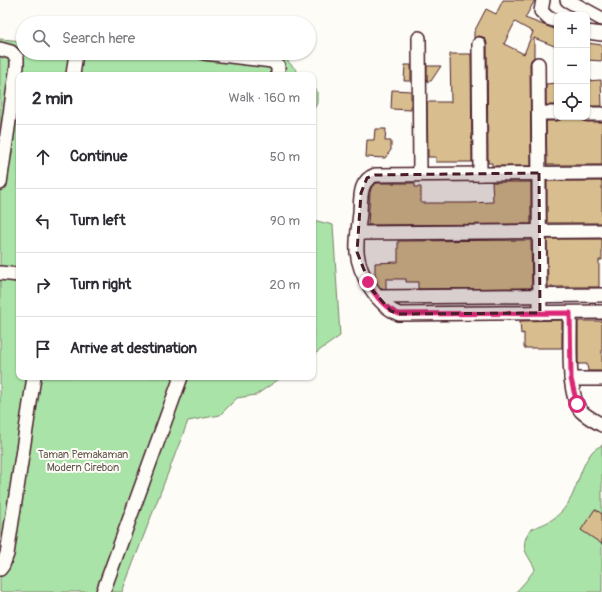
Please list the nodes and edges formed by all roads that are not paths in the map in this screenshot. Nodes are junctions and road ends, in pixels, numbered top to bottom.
1 (542, 0) edge
2 (567, 0) edge
3 (602, 19) edge
4 (554, 20) edge
5 (590, 32) edge
6 (602, 34) edge
7 (419, 38) dead end
8 (479, 44) dead end
9 (0, 49) edge
10 (16, 57) edge
11 (17, 60) edge
12 (75, 60) edge
13 (264, 60) edge
14 (538, 64) dead end
15 (16, 72) edge
16 (73, 72) edge
17 (278, 72) edge
18 (16, 73) edge
19 (538, 113) junction
20 (554, 113) edge
21 (590, 114) edge
22 (602, 114) edge
23 (539, 173) junction
24 (602, 173) edge
25 (420, 174) junction
26 (480, 174) junction
27 (0, 183) edge
28 (602, 231) edge
29 (540, 232) junction
30 (358, 233) junction
31 (0, 273) edge
32 (16, 275) edge
33 (540, 295) junction
34 (602, 295) edge
35 (377, 297) junction
36 (602, 312) edge
37 (540, 313) junction
38 (570, 313) junction
39 (571, 379) junction
40 (602, 379) edge
41 (34, 380) edge
42 (180, 380) edge
43 (602, 425) edge
44 (0, 569) edge
45 (103, 592) edge

1 - 4 street
2 - 3 street
5 - 6 street
7 - 25 street
8 - 26 street
9 - 10 street
11 - 15 street
12 - 16 street
13 - 17 street
14 - 19 street
18 - 27 street
19 - 20 street
19 - 23 street
21 - 22 street
23 - 24 street
23 - 26 street
23 - 29 street
25 - 26 street
25 - 30 street
28 - 29 street
29 - 30 street
29 - 33 street
30 - 35 street
31 - 32 street
33 - 34 street
33 - 35 street
33 - 37 street
35 - 37 street
36 - 38 street
37 - 38 street
38 - 39 street
39 - 40 street
39 - 43 street
41 - 44 street
42 - 45 street

